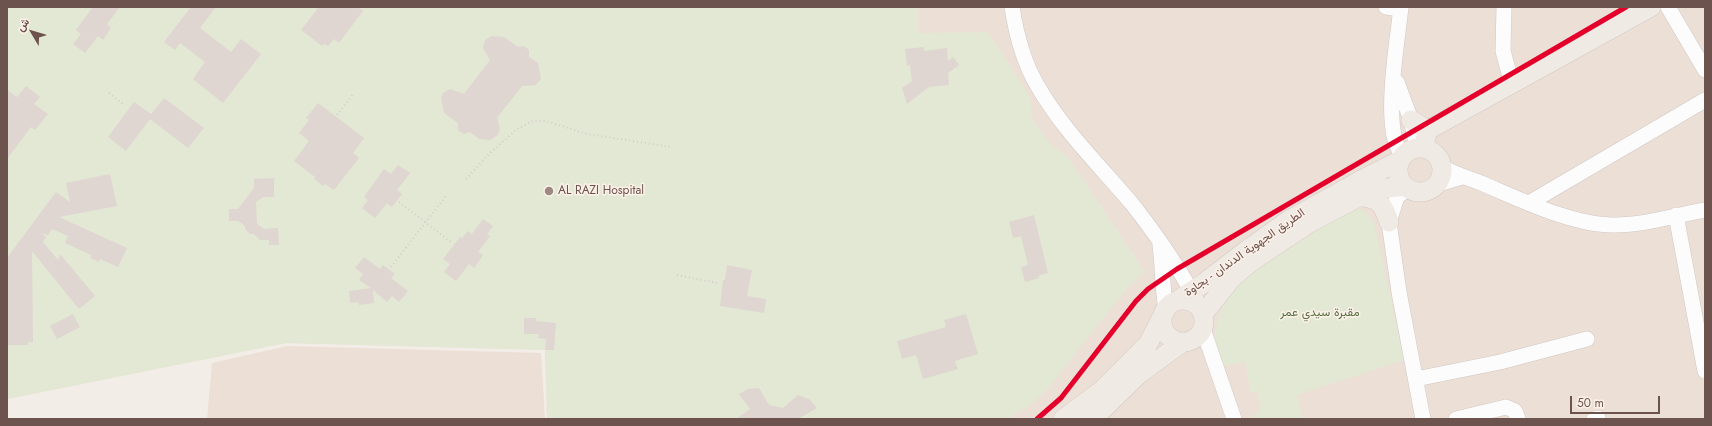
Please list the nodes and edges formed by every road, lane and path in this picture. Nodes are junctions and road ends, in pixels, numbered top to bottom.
1 (1012, 7) edge
2 (1504, 7) edge
3 (1651, 7) edge
4 (1668, 7) edge
5 (1396, 8) edge
6 (1705, 70) edge
7 (1394, 72) junction
8 (1512, 84) junction
9 (109, 93) dead end
10 (354, 93) dead end
11 (1705, 100) edge
12 (123, 104) dead end
13 (337, 115) dead end
14 (1454, 115) junction
15 (1411, 120) junction
16 (1428, 130) junction
17 (672, 147) dead end
18 (1410, 153) junction
19 (1440, 170) junction
20 (466, 179) dead end
21 (1406, 188) junction
22 (446, 196) dead end
23 (1358, 196) junction
24 (399, 202) dead end
25 (1529, 203) junction
26 (1705, 210) edge
27 (1676, 215) junction
28 (426, 222) junction
29 (1389, 222) junction
30 (452, 243) dead end
31 (1160, 243) junction
32 (391, 267) dead end
33 (677, 275) dead end
34 (717, 282) dead end
35 (1189, 316) junction
36 (1587, 339) dead end
37 (1705, 371) edge
38 (1416, 379) junction
39 (1064, 419) edge
40 (1088, 419) edge
41 (1234, 419) edge
42 (1423, 419) edge
43 (1456, 419) edge
44 (1518, 419) edge

1 - 31 street
2 - 8 street
3 - 8 main road
4 - 6 street
5 - 7 street
7 - 15 street
7 - 18 street
8 - 14 main road
9 - 12 path
10 - 13 path
11 - 25 street
14 - 16 main road
14 - 19 main road
15 - 16 main road
15 - 18 street
16 - 18 main road
17 - 20 path
18 - 19 main road
18 - 21 main road
18 - 35 main road, الطريق الجهوية الدندان - بجاوة
19 - 21 main road
19 - 25 street
21 - 23 main road, الطريق الجهوية الدندان - بجاوة
21 - 29 street
22 - 28 path
23 - 29 main road
23 - 35 main road, الطريق الجهوية الدندان - بجاوة
24 - 28 path
25 - 27 street
26 - 27 street
27 - 37 street
28 - 30 path
28 - 32 path
29 - 38 street
31 - 35 street
31 - 35 street
33 - 34 path
35 - 39 main road, الطريق الجهوية الدندان - بجاوة
35 - 40 main road, الطريق الجهوية الدندان - بجاوة
35 - 41 street
36 - 38 street
38 - 42 street
43 - 44 street

